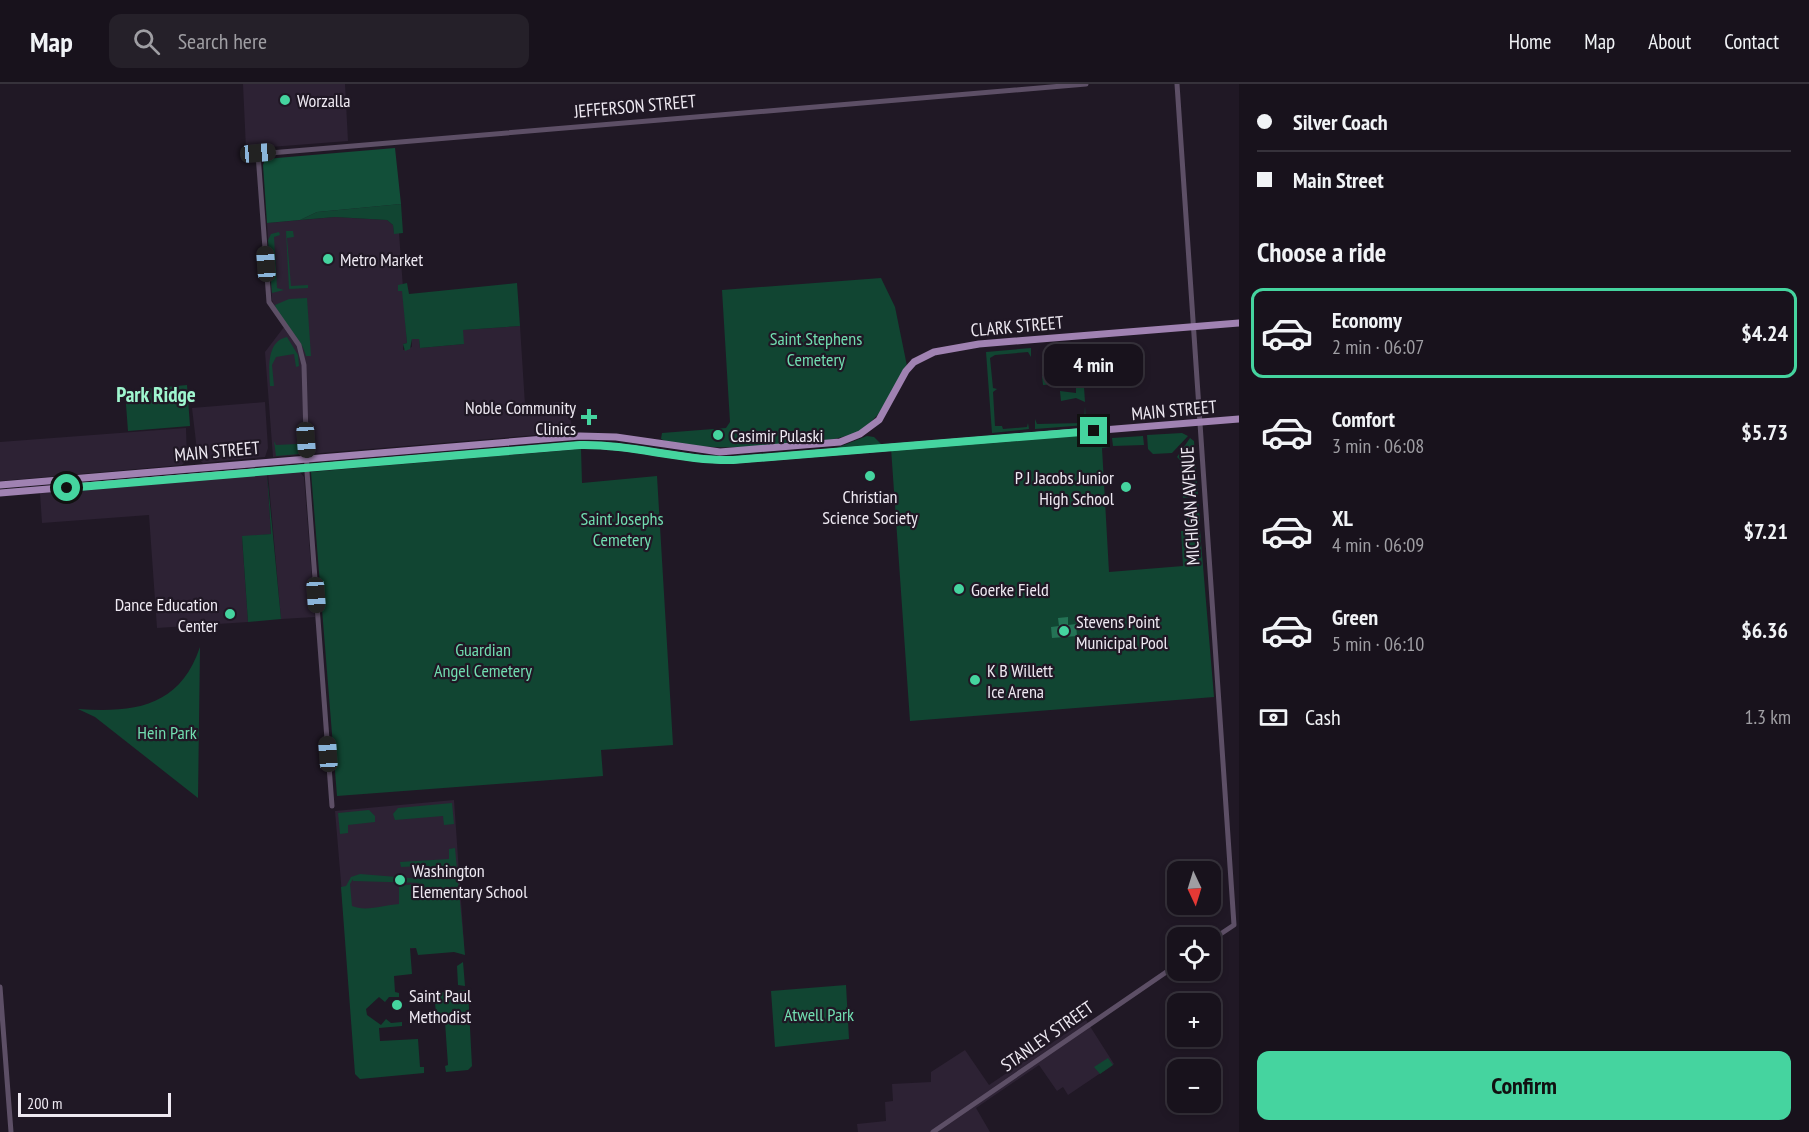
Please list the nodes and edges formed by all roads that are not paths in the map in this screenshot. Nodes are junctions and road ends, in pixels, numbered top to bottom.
1 (1086, 84) edge
2 (1177, 84) edge
3 (1239, 323) edge
4 (1193, 327) junction
5 (1239, 419) edge
6 (1200, 423) junction
7 (840, 442) joint
8 (307, 459) junction
9 (307, 467) junction
10 (0, 485) edge
11 (0, 494) edge
12 (332, 806) dead end
13 (1221, 934) edge
14 (1167, 972) edge
15 (0, 987) edge
16 (11, 1132) edge
17 (933, 1132) edge

1 - 8 street, JEFFERSON STREET
2 - 4 street, MICHIGAN AVENUE
3 - 4 main road, CLARK STREET
4 - 6 street, MICHIGAN AVENUE
4 - 7 main road, CLARK STREET
5 - 6 main road, MAIN STREET
6 - 9 main road, MAIN STREET
6 - 13 street, MICHIGAN AVENUE
7 - 8 main road, MAIN STREET
8 - 9 street
8 - 10 main road, MAIN STREET
9 - 11 main road, MAIN STREET
9 - 12 street
14 - 17 street, STANLEY STREET
15 - 16 street

